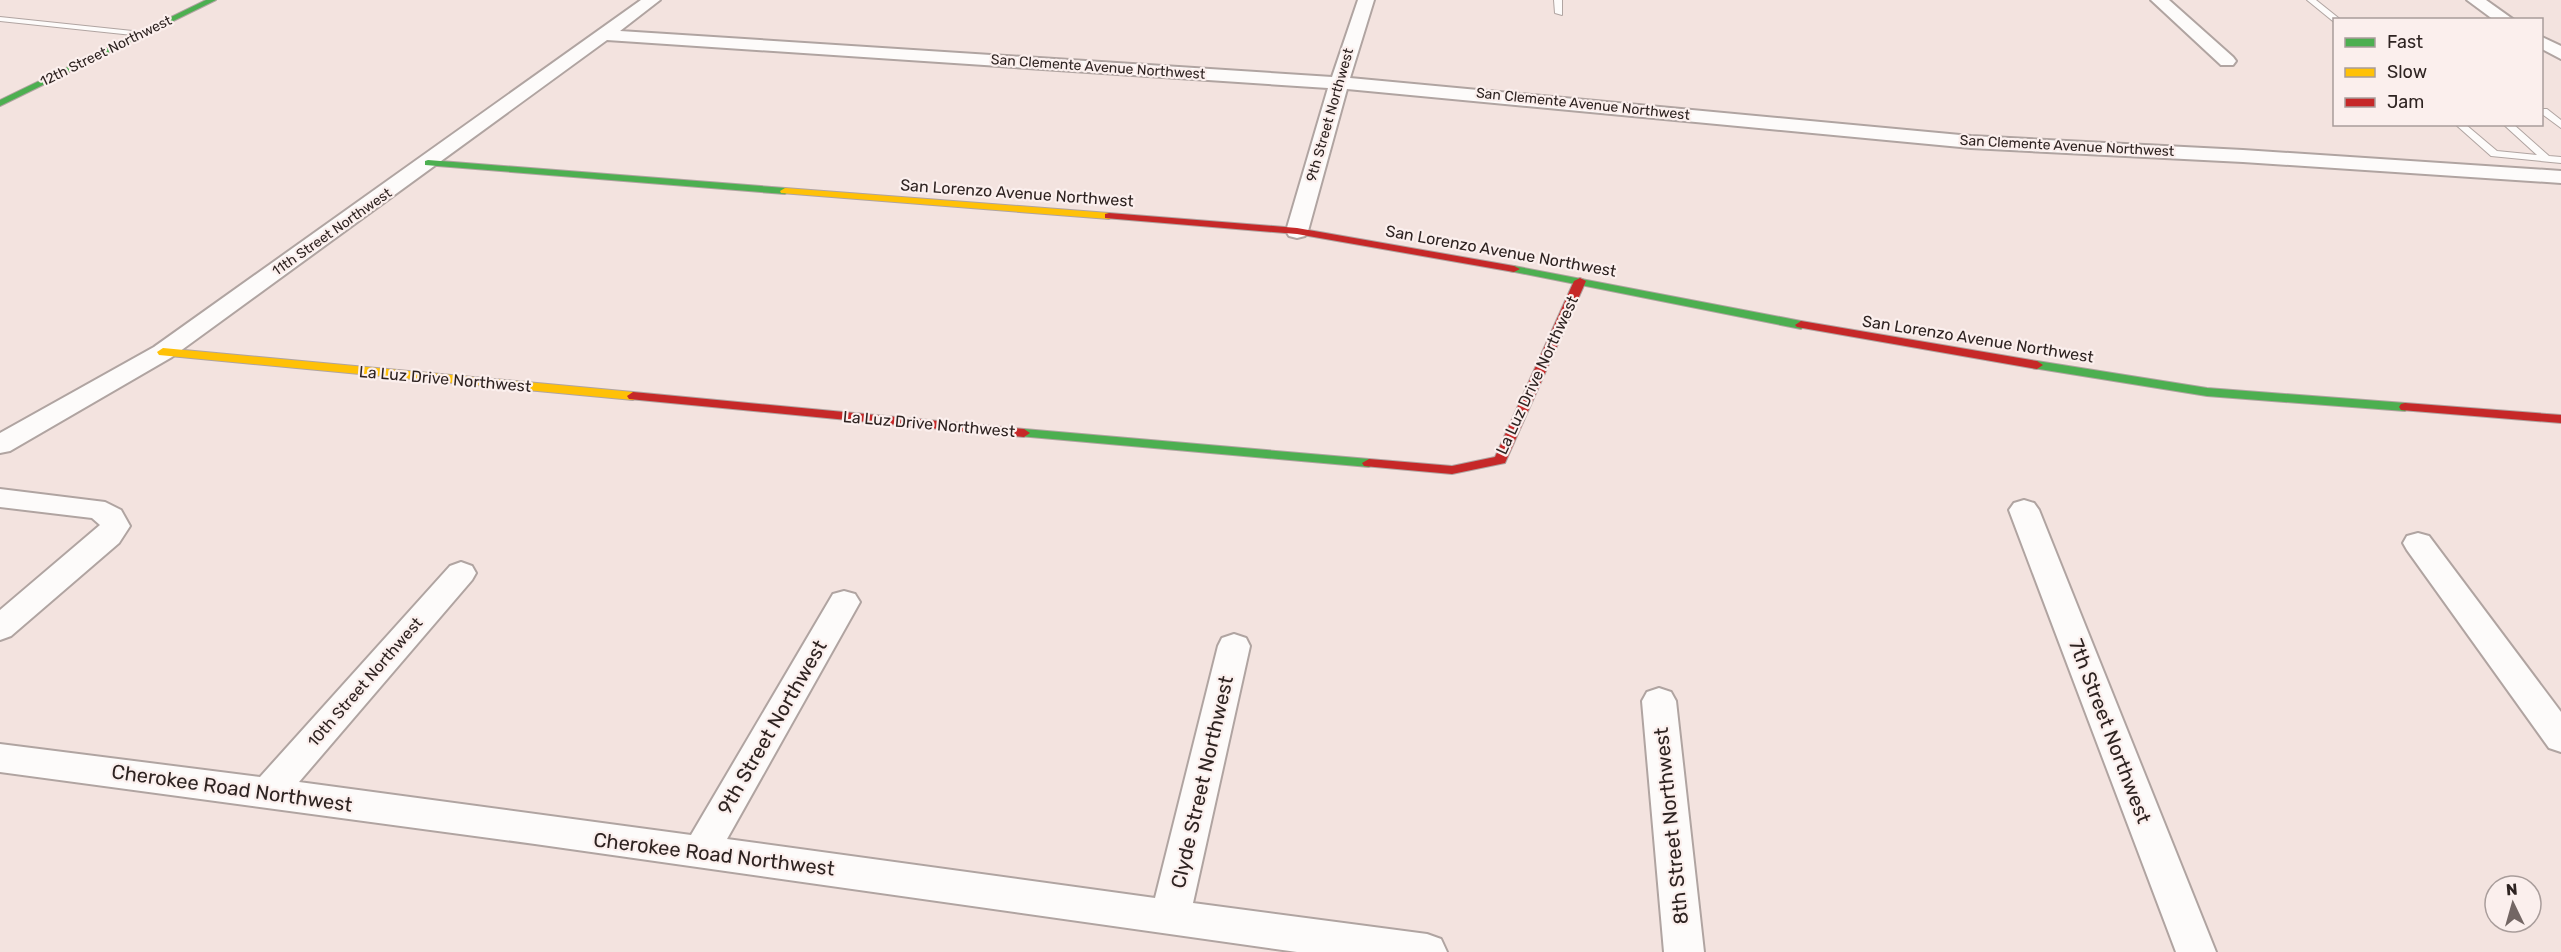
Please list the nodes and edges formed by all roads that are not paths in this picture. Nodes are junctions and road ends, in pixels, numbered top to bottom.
1 (212, 0) edge
2 (652, 0) edge
3 (1366, 0) edge
4 (1558, 0) edge
5 (2159, 0) edge
6 (2311, 0) edge
7 (2475, 0) edge
8 (1559, 13) dead end
9 (2334, 18) edge
10 (2503, 18) edge
11 (0, 19) edge
12 (142, 34) junction
13 (604, 35) junction
14 (2543, 43) edge
15 (2561, 54) edge
16 (2227, 61) dead end
17 (1339, 82) junction
18 (0, 103) edge
19 (2543, 111) edge
20 (2561, 112) edge
21 (2561, 125) edge
22 (2461, 126) edge
23 (2509, 126) edge
24 (2547, 159) junction
25 (2561, 160) edge
26 (428, 163) junction
27 (2561, 177) edge
28 (1297, 231) junction
29 (1580, 281) junction
30 (163, 352) junction
31 (2561, 419) edge
32 (0, 445) edge
33 (0, 498) edge
34 (2024, 510) dead end
35 (2418, 543) dead end
36 (461, 573) dead end
37 (844, 602) dead end
38 (0, 628) edge
39 (1234, 646) dead end
40 (1659, 701) dead end
41 (2561, 738) edge
42 (0, 758) edge
43 (269, 792) junction
44 (701, 851) junction
45 (1170, 918) junction
46 (1427, 952) edge
47 (1684, 952) edge
48 (2196, 952) edge

1 - 12 street, 12th Street Northwest
2 - 13 street, 11th Street Northwest
3 - 17 street, 9th Street Northwest
4 - 8 lane
5 - 16 street
6 - 9 lane
7 - 10 street
11 - 12 lane
12 - 18 street, 12th Street Northwest
13 - 17 street, San Clemente Avenue Northwest
13 - 26 street, 11th Street Northwest
14 - 15 street
17 - 27 street, San Clemente Avenue Northwest
17 - 28 street, 9th Street Northwest
19 - 20 lane
19 - 21 lane
22 - 24 lane
23 - 24 lane
24 - 25 lane
26 - 28 street, San Lorenzo Avenue Northwest
26 - 30 street, 11th Street Northwest
28 - 29 street, San Lorenzo Avenue Northwest
29 - 30 street, La Luz Drive Northwest
29 - 31 street, San Lorenzo Avenue Northwest
30 - 32 street, 11th Street Northwest
33 - 38 street
34 - 48 street, 7th Street Northwest
35 - 41 street
36 - 43 street, 10th Street Northwest
37 - 44 street, 9th Street Northwest
39 - 45 street, Clyde Street Northwest
40 - 47 street, 8th Street Northwest
42 - 43 street, Cherokee Road Northwest
43 - 44 street, Cherokee Road Northwest
44 - 45 street, Cherokee Road Northwest
45 - 46 street, Cherokee Road Northwest

